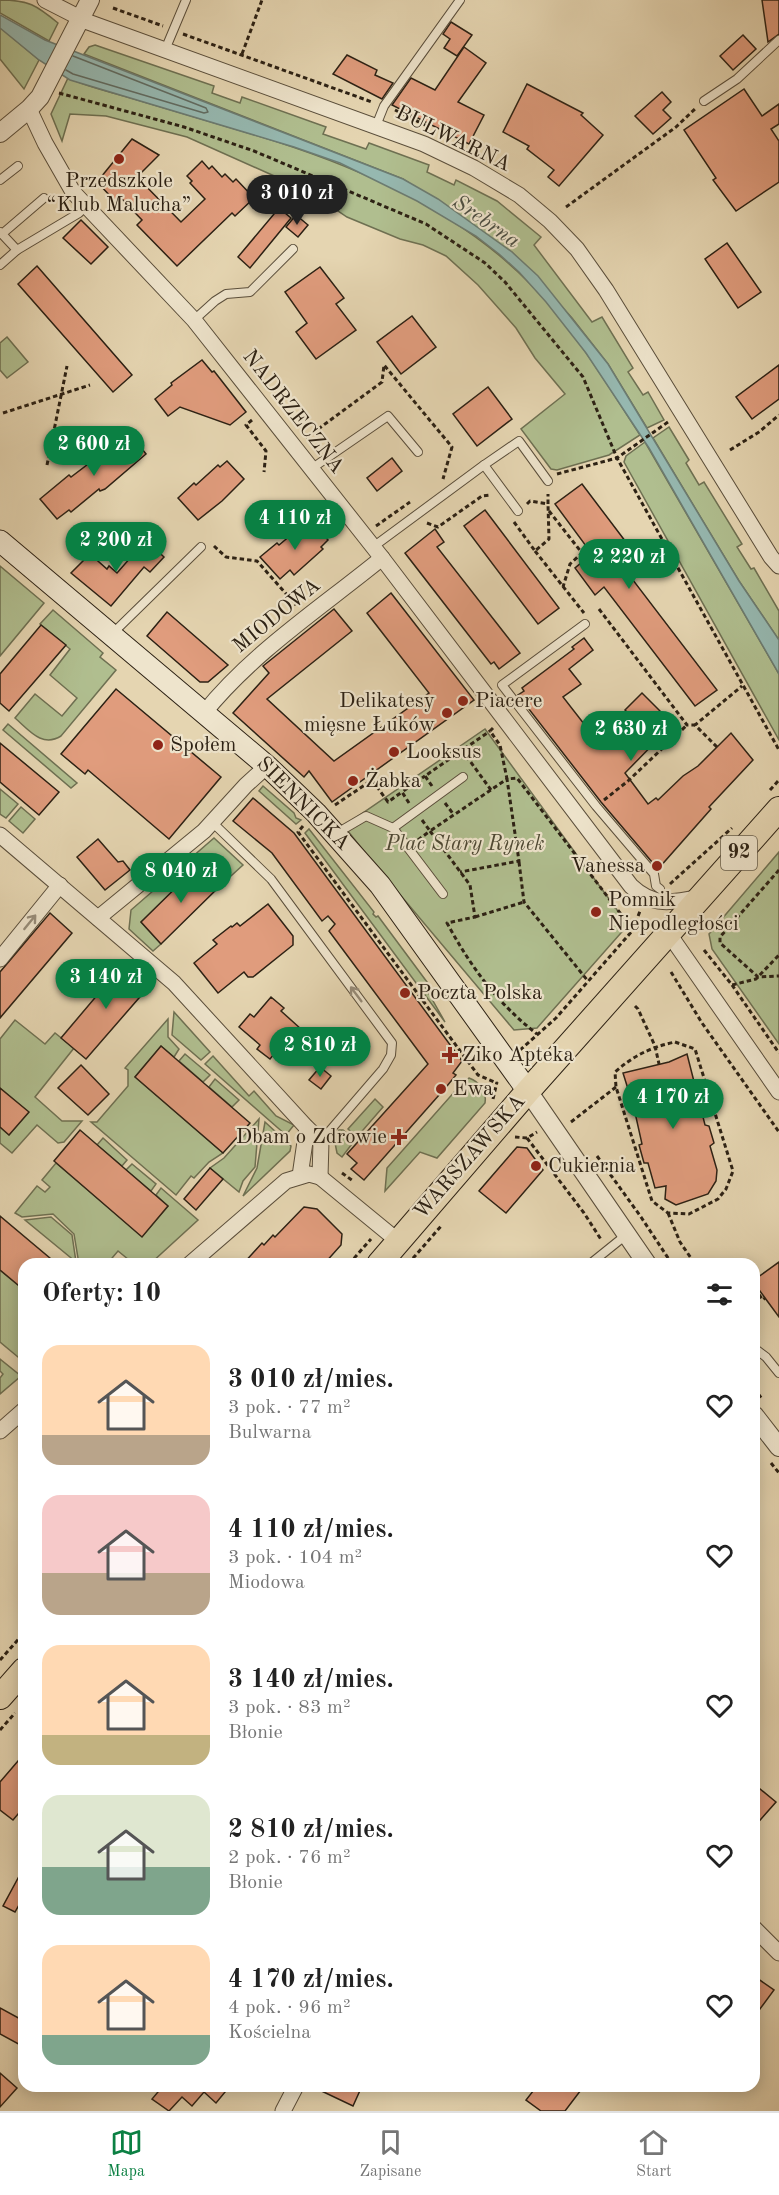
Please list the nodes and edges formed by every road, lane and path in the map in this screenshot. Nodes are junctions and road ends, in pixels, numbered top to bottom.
1 (45, 0) edge
2 (90, 0) edge
3 (186, 0) edge
4 (262, 0) edge
5 (460, 0) edge
6 (113, 8) dead end
7 (81, 18) junction
8 (173, 30) junction
9 (779, 40) edge
10 (165, 50) junction
11 (242, 54) junction
12 (55, 86) junction
13 (704, 101) joint
14 (384, 106) junction
15 (29, 109) junction
16 (376, 126) junction
17 (432, 128) dead end
18 (0, 133) edge
19 (18, 166) dead end
20 (0, 180) edge
21 (44, 198) dead end
22 (86, 206) junction
23 (566, 207) dead end
24 (1, 233) edge
25 (293, 249) dead end
26 (17, 250) junction
27 (0, 266) edge
28 (194, 320) junction
29 (67, 366) dead end
30 (90, 385) dead end
31 (60, 394) junction
32 (3, 413) dead end
33 (779, 415) edge
34 (665, 423) dead end
35 (730, 450) dead end
36 (418, 452) dead end
37 (617, 458) junction
38 (47, 465) dead end
39 (484, 465) junction
40 (311, 469) junction
41 (548, 481) dead end
42 (548, 504) dead end
43 (518, 511) dead end
44 (549, 511) junction
45 (510, 517) dead end
46 (0, 541) edge
47 (212, 545) dead end
48 (201, 547) dead end
49 (536, 551) junction
50 (378, 553) junction
51 (779, 566) edge
52 (564, 587) junction
53 (297, 605) dead end
54 (600, 609) dead end
55 (587, 622) joint
56 (112, 635) junction
57 (742, 686) junction
58 (204, 713) junction
59 (505, 719) junction
60 (687, 725) junction
61 (695, 725) junction
62 (717, 747) dead end
63 (462, 749) dead end
64 (779, 750) edge
65 (267, 766) junction
66 (425, 776) dead end
67 (463, 777) dead end
68 (507, 779) junction
69 (779, 780) edge
70 (491, 790) junction
71 (402, 792) junction
72 (773, 801) edge
73 (596, 806) junction
74 (415, 812) junction
75 (316, 813) junction
76 (213, 823) junction
77 (734, 827) dead end
78 (393, 828) junction
79 (430, 831) junction
80 (336, 834) junction
81 (0, 835) edge
82 (407, 848) junction
83 (519, 861) junction
84 (779, 870) edge
85 (460, 872) junction
86 (60, 885) junction
87 (660, 889) joint
88 (443, 894) dead end
89 (700, 897) junction
90 (524, 902) junction
91 (642, 903) dead end
92 (475, 917) junction
93 (98, 918) junction
94 (633, 930) junction
95 (669, 934) junction
96 (704, 950) dead end
97 (779, 955) edge
98 (0, 959) edge
99 (671, 972) dead end
100 (758, 976) junction
101 (779, 976) edge
102 (588, 981) junction
103 (732, 985) junction
104 (635, 1006) dead end
105 (537, 1034) junction
106 (532, 1039) dead end
107 (654, 1046) junction
108 (779, 1053) edge
109 (659, 1064) dead end
110 (497, 1083) dead end
111 (616, 1087) junction
112 (528, 1090) junction
113 (779, 1092) edge
114 (564, 1115) dead end
115 (307, 1128) junction
116 (779, 1132) edge
117 (527, 1138) dead end
118 (321, 1141) junction
119 (592, 1150) dead end
120 (300, 1176) junction
121 (321, 1177) junction
122 (668, 1213) junction
123 (626, 1235) junction
124 (373, 1236) dead end
125 (398, 1241) junction
126 (608, 1250) junction
127 (197, 1258) edge
128 (354, 1258) edge
129 (384, 1258) edge
130 (598, 1258) edge
131 (643, 1258) edge
132 (668, 1258) edge
133 (691, 1258) edge
134 (760, 1295) edge
135 (765, 1298) dead end
136 (760, 1352) edge
137 (779, 1373) edge
138 (18, 1415) edge
139 (760, 1423) edge
140 (0, 1431) edge
141 (779, 1447) edge
142 (18, 1640) edge
143 (0, 1660) edge
144 (18, 1682) edge
145 (5, 1708) edge
146 (0, 1730) edge
147 (760, 1934) edge
148 (779, 1953) edge
149 (293, 2092) edge
150 (283, 2111) edge

1 - 7 street, BULWARNA
2 - 7 street
3 - 8 lane
4 - 11 path
5 - 14 lane
6 - 8 path
7 - 10 street, BULWARNA
7 - 12 street
8 - 10 lane
8 - 11 path
9 - 13 lane
10 - 16 street, BULWARNA
11 - 14 path
12 - 15 street
12 - 37 path
13 - 23 path
14 - 16 lane
14 - 17 path
15 - 18 street
15 - 22 street, NADRZECZNA
16 - 51 street, BULWARNA
19 - 20 lane
21 - 24 lane
22 - 26 lane
22 - 28 street, NADRZECZNA
24 - 26 lane
25 - 28 lane
26 - 27 lane
28 - 40 street, NADRZECZNA
29 - 31 path
30 - 31 path
31 - 32 path
31 - 38 path
33 - 35 path
34 - 37 path
36 - 40 lane
37 - 57 path
39 - 41 lane
39 - 43 lane
39 - 50 lane
40 - 50 street, NADRZECZNA
42 - 44 path
44 - 49 path
44 - 52 path
45 - 49 path
46 - 56 main road, SIENNICKA
47 - 53 path
48 - 56 lane
49 - 52 path
50 - 58 street, MIODOWA
50 - 59 street, NADRZECZNA
52 - 55 path
54 - 60 path
55 - 73 lane
56 - 58 main road, SIENNICKA
57 - 61 path
57 - 64 path
58 - 65 main road, SIENNICKA
59 - 68 path
59 - 89 street, NADRZECZNA
60 - 61 path
60 - 73 path
61 - 62 path
63 - 70 path
65 - 75 main road, SIENNICKA
65 - 76 street
66 - 71 path
67 - 74 lane
68 - 70 path
68 - 83 path
68 - 94 path
69 - 72 path
70 - 79 path
71 - 74 path
71 - 75 path
72 - 89 main road, WARSZAWSKA / 92
73 - 87 lane
74 - 78 lane
74 - 79 path
75 - 80 main road, SIENNICKA
75 - 110 path
76 - 93 street
118 -> 76 lane
77 - 87 path
78 - 80 lane
78 - 82 lane
79 - 82 path
79 - 85 path
80 - 112 main road, SIENNICKA
81 - 86 street
82 - 88 lane
83 - 85 path
83 - 90 path
84 - 100 path
85 - 92 path
86 - 93 street
98 -> 86 street
89 - 95 main road, WARSZAWSKA / 92
90 - 92 path
90 - 102 path
91 - 94 path
92 - 105 path
93 - 115 street
94 - 102 path
95 - 112 main road, WARSZAWSKA / 92
95 - 113 street
96 - 103 path
97 - 100 path
99 - 116 path
100 - 101 path
100 - 103 path
102 - 105 path
103 - 108 path
104 - 107 path
105 - 106 path
107 - 109 path
107 - 111 path
107 - 122 path
111 - 114 path
111 - 122 path
112 - 123 street
112 - 125 main road, WARSZAWSKA / 92
115 - 118 street
115 - 120 street
117 - 126 path
118 - 121 street
119 - 132 path
120 - 121 street
120 - 127 street
121 - 125 street
122 - 133 path
123 - 126 lane
123 - 131 street
124 - 128 path
125 - 129 main road, WARSZAWSKA / 92
126 - 130 lane
134 - 135 path
136 - 137 lane
138 - 140 street
139 - 141 street
142 - 143 path
144 - 145 main road
145 - 146 path
147 - 148 street
149 - 150 street

